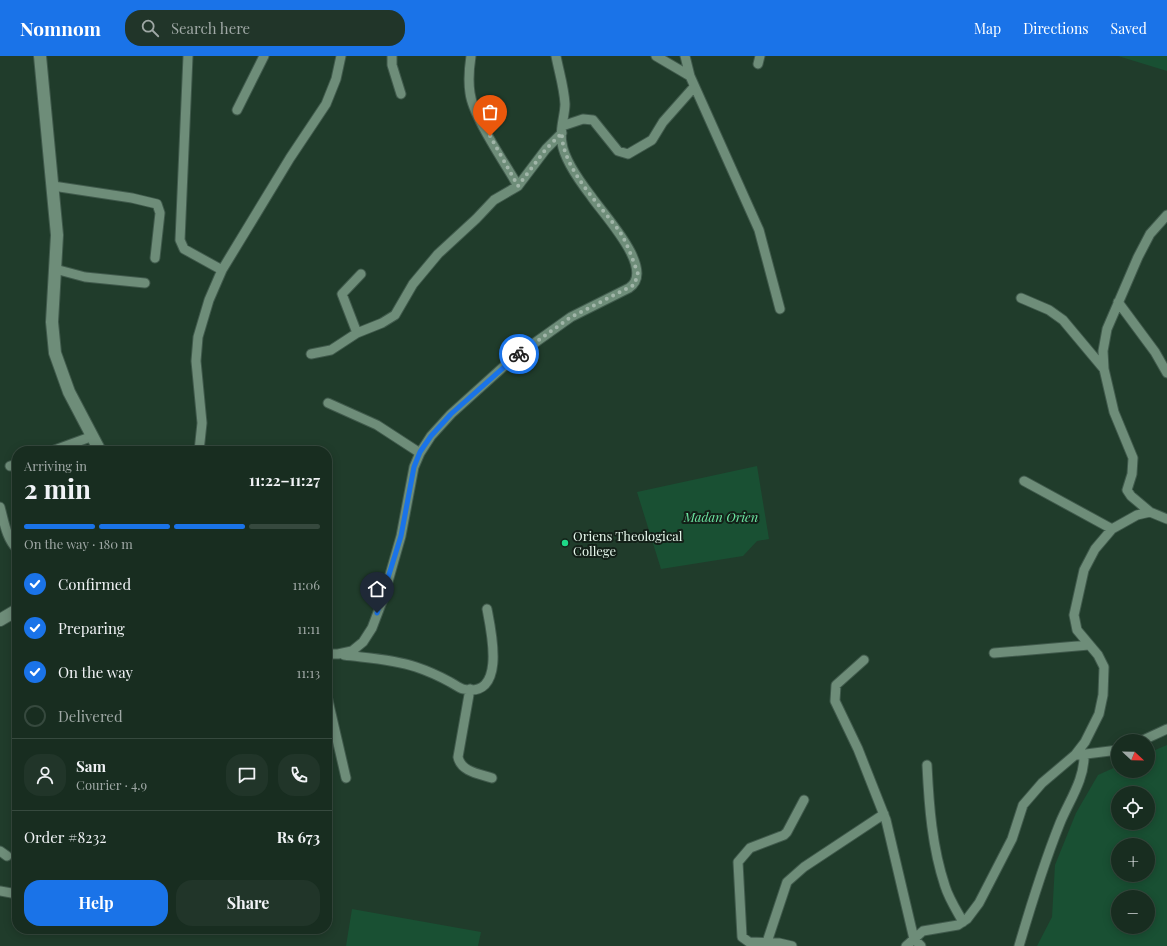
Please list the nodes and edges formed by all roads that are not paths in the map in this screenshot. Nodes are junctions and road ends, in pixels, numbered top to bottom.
1 (40, 56) edge
2 (188, 56) edge
3 (264, 56) edge
4 (342, 56) edge
5 (392, 56) edge
6 (471, 56) edge
7 (556, 56) edge
8 (656, 56) edge
9 (685, 56) edge
10 (690, 76) junction
11 (694, 87) junction
12 (401, 94) dead end
13 (236, 110) dead end
14 (562, 130) junction
15 (53, 186) junction
16 (518, 186) junction
17 (1167, 215) edge
18 (155, 258) dead end
19 (55, 269) junction
20 (222, 270) junction
21 (361, 274) dead end
22 (145, 283) dead end
23 (1021, 298) dead end
24 (1118, 302) junction
25 (780, 309) dead end
26 (357, 333) junction
27 (311, 354) dead end
28 (1104, 369) junction
29 (1167, 372) edge
30 (328, 402) dead end
31 (93, 436) junction
32 (66, 446) edge
33 (98, 446) edge
34 (200, 446) edge
35 (420, 452) junction
36 (1024, 481) dead end
37 (0, 507) edge
38 (1150, 512) junction
39 (1167, 519) edge
40 (1112, 529) junction
41 (12, 541) edge
42 (487, 609) dead end
43 (12, 613) edge
44 (0, 620) edge
45 (1089, 644) junction
46 (994, 652) dead end
47 (332, 654) edge
48 (338, 654) junction
49 (864, 660) dead end
50 (470, 689) junction
51 (332, 718) edge
52 (1167, 729) edge
53 (1155, 735) edge
54 (1111, 751) edge
55 (1079, 755) junction
56 (928, 765) dead end
57 (346, 778) dead end
58 (492, 778) dead end
59 (804, 800) dead end
60 (884, 814) junction
61 (0, 891) edge
62 (12, 893) edge
63 (963, 922) junction
64 (768, 942) junction
65 (910, 943) edge
66 (787, 945) edge
67 (921, 946) edge
68 (1019, 946) edge

1 - 15 street
2 - 20 street
3 - 13 street
4 - 20 street
5 - 12 street
6 - 16 street
7 - 14 street
8 - 10 street
9 - 10 street
10 - 11 street
11 - 14 street
11 - 25 street
14 - 16 street
14 - 35 street
15 - 18 street
15 - 19 street
16 - 26 street
17 - 24 street
19 - 22 street
19 - 31 street
20 - 34 street
21 - 26 street
23 - 28 street
24 - 28 street
24 - 29 street
26 - 27 street
28 - 38 street
30 - 35 street
31 - 32 street
31 - 33 street
35 - 48 street
36 - 40 street
37 - 41 street
38 - 39 street
38 - 40 street
40 - 45 street
42 - 50 street
43 - 44 street
45 - 46 street
45 - 55 street
47 - 48 street
48 - 50 street
49 - 60 street
50 - 58 street
51 - 57 street
52 - 53 street
54 - 55 street
55 - 63 street
55 - 68 street
56 - 63 street
59 - 64 street
60 - 64 street
60 - 65 street
61 - 62 street
63 - 65 street
64 - 66 street
65 - 67 street

